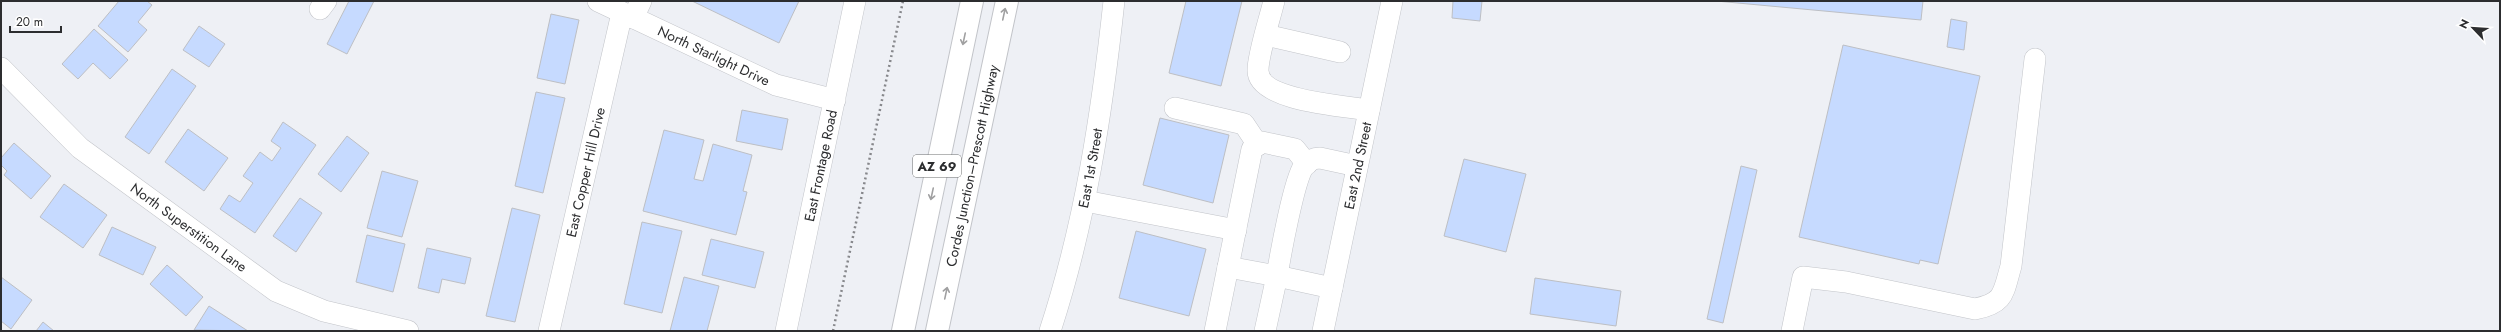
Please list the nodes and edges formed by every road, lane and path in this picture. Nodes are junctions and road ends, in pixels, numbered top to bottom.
1 (598, 1) edge
2 (855, 1) edge
3 (903, 1) edge
4 (972, 1) edge
5 (1006, 1) edge
6 (1114, 1) edge
7 (1274, 1) edge
8 (1392, 1) edge
9 (632, 11) edge
10 (1266, 35) junction
11 (1340, 52) dead end
12 (2035, 59) dead end
13 (1, 68) edge
14 (835, 100) junction
15 (1175, 108) dead end
16 (1369, 110) junction
17 (1258, 145) junction
18 (1307, 164) junction
19 (1357, 166) junction
20 (1085, 201) junction
21 (1236, 230) junction
22 (1228, 267) junction
23 (1278, 276) junction
24 (1332, 288) junction
25 (408, 331) edge
26 (549, 331) edge
27 (786, 331) edge
28 (833, 331) edge
29 (903, 331) edge
30 (937, 331) edge
31 (1050, 331) edge
32 (1215, 331) edge
33 (1265, 331) edge
34 (1323, 331) edge
35 (1792, 331) edge

1 - 9 street, North Starlight Drive
2 - 14 street, East Frontage Road
3 - 28 path
4 -> 29 main road, AZ 69
30 -> 5 main road, Cordes Junction–Prescott Highway / AZ 69
6 - 20 street, East 1st Street
7 - 10 street
8 - 16 street, East 2nd Street
9 - 14 street, North Starlight Drive
9 - 26 street, East Copper Hill Drive
10 - 11 street
10 - 16 street
12 - 35 street
13 - 25 street, North Superstition Lane
14 - 27 street, East Frontage Road
15 - 17 street
16 - 19 street, East 2nd Street
17 - 18 street
17 - 21 street
18 - 19 street
18 - 23 street
19 - 24 street, East 2nd Street
20 - 21 street
20 - 31 street, East 1st Street
21 - 22 street
22 - 23 street
22 - 32 street
23 - 24 street
23 - 33 street
24 - 34 street, East 2nd Street

